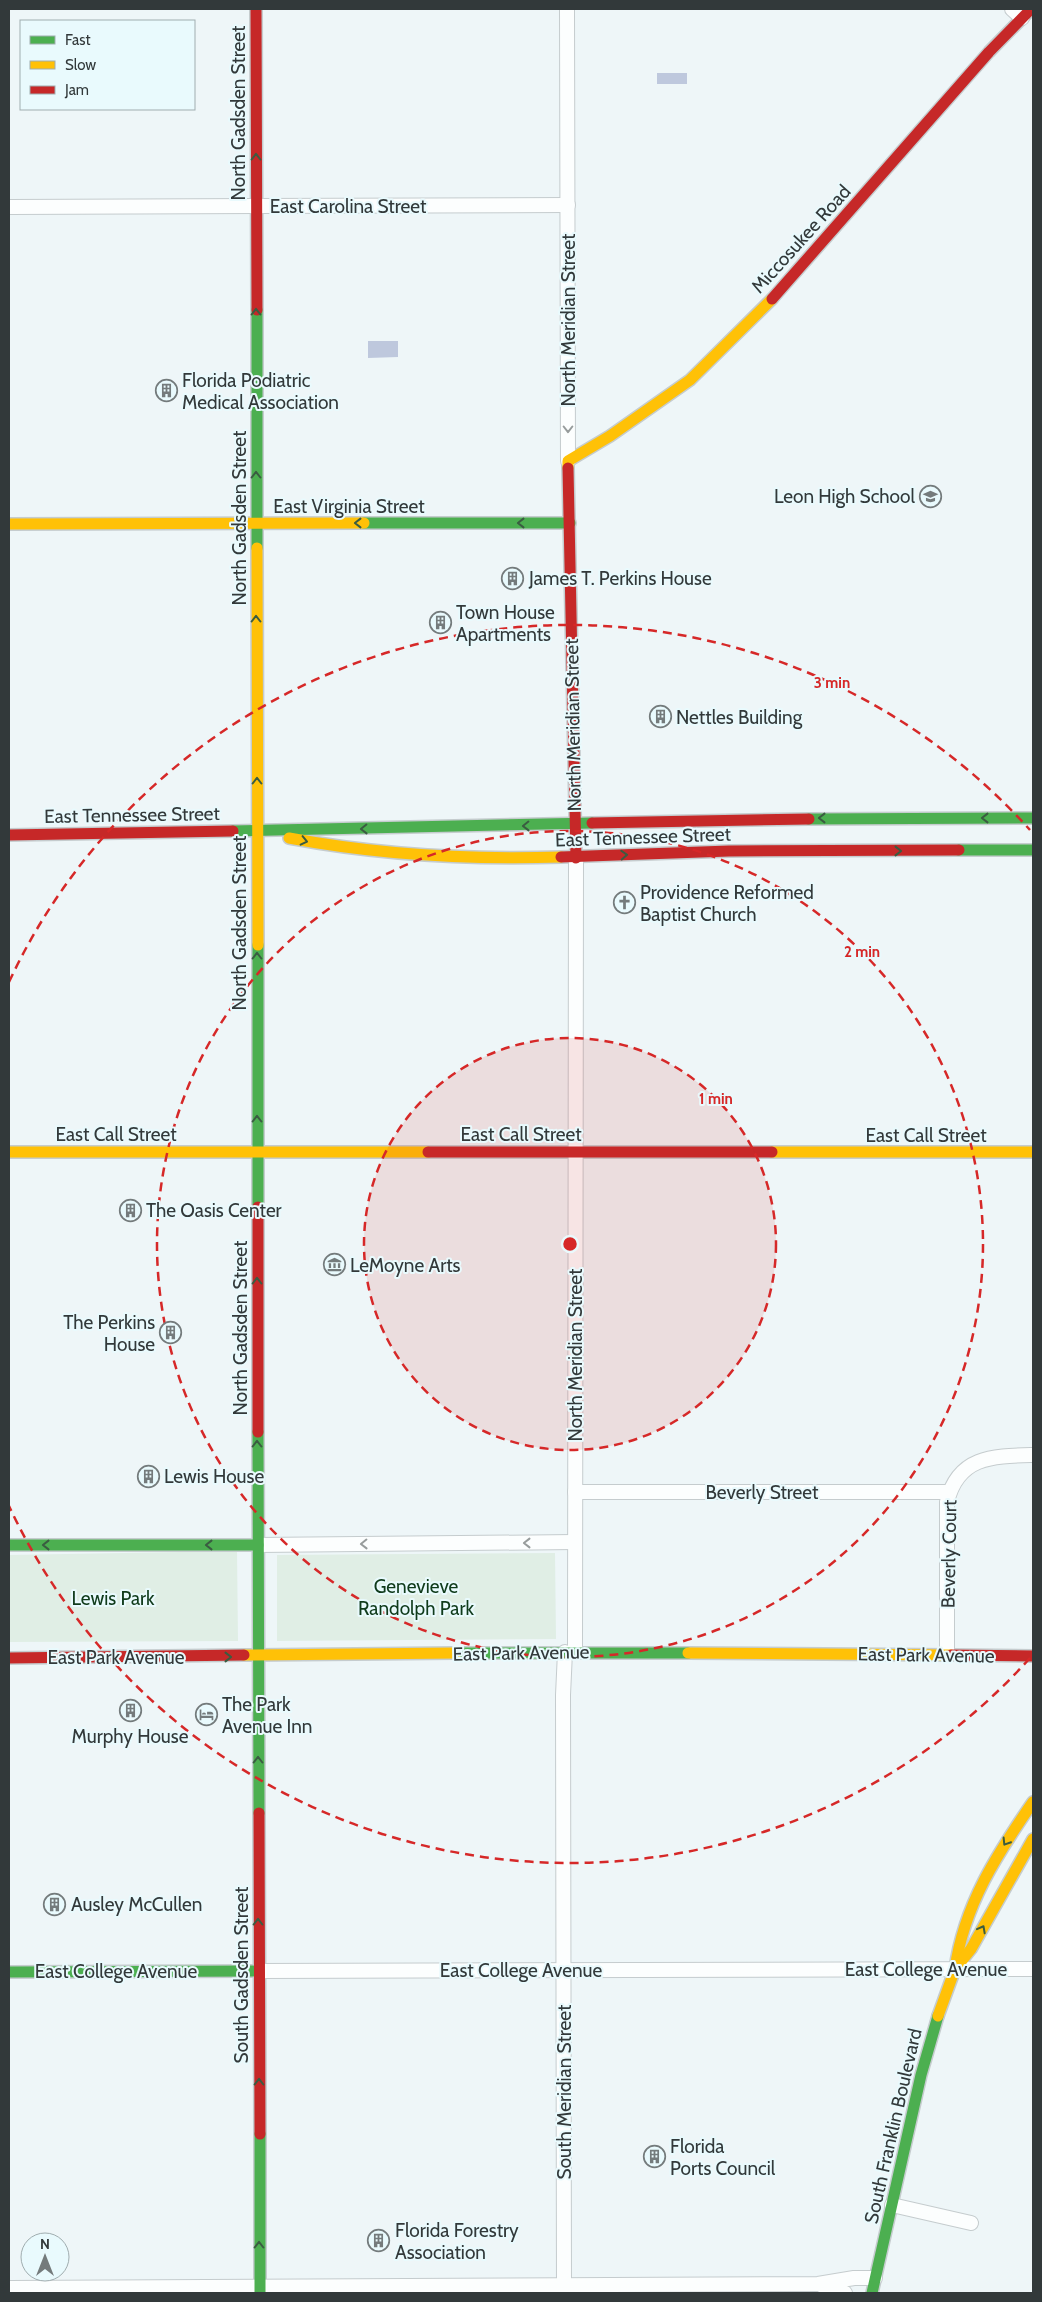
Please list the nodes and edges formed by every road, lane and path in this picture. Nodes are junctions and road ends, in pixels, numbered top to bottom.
1 (256, 9) edge
2 (567, 9) edge
3 (1022, 12) edge
4 (568, 205) junction
5 (256, 206) junction
6 (9, 207) edge
7 (568, 461) junction
8 (256, 523) junction
9 (570, 523) junction
10 (9, 524) edge
11 (850, 818) junction
12 (1033, 818) edge
13 (575, 824) junction
14 (257, 830) junction
15 (9, 835) edge
16 (1033, 850) edge
17 (850, 851) junction
18 (576, 858) junction
19 (575, 1151) junction
20 (9, 1152) edge
21 (257, 1152) junction
22 (1033, 1152) edge
23 (1033, 1455) edge
24 (575, 1492) junction
25 (949, 1492) junction
26 (575, 1542) junction
27 (258, 1545) junction
28 (9, 1546) edge
29 (570, 1652) junction
30 (947, 1656) junction
31 (1033, 1656) edge
32 (258, 1657) junction
33 (9, 1658) edge
34 (1033, 1802) edge
35 (1033, 1839) edge
36 (955, 1969) junction
37 (1033, 1969) edge
38 (564, 1970) junction
39 (258, 1971) junction
40 (9, 1972) edge
41 (892, 2205) junction
42 (971, 2223) dead end
43 (875, 2278) junction
44 (818, 2284) junction
45 (9, 2288) edge
46 (564, 2289) edge
47 (259, 2290) edge
48 (845, 2293) edge
49 (872, 2293) edge

5 -> 1 street, North Gadsden Street
2 - 4 street, North Meridian Street
3 - 7 street, Miccosukee Road
4 - 5 street, East Carolina Street
4 -> 7 street, North Meridian Street
5 - 6 street, East Carolina Street
8 -> 5 street, North Gadsden Street
7 - 9 street, North Meridian Street
9 -> 8 street, East Virginia Street
8 - 10 street, East Virginia Street
14 -> 8 street, North Gadsden Street
9 - 13 street, North Meridian Street
12 -> 11 street, East Tennessee Street
11 -> 13 street, East Tennessee Street
11 - 17 street
13 -> 14 street, East Tennessee Street
13 - 18 street, North Meridian Street
14 - 15 street, East Tennessee Street
14 -> 18 street, East Tennessee Street
21 -> 14 street, North Gadsden Street
17 -> 16 street, East Tennessee Street
18 -> 17 street, East Tennessee Street
18 - 19 street, North Meridian Street
19 - 21 street, East Call Street
19 - 22 street, East Call Street
19 - 24 street, North Meridian Street
20 - 21 street, East Call Street
27 -> 21 street, North Gadsden Street
23 - 25 street, Beverly Court
24 - 25 street, Beverly Street
24 - 26 street, North Meridian Street
25 - 30 street, Beverly Court
26 -> 27 street
26 - 29 street, North Meridian Street
27 -> 28 street
27 - 32 street, North Gadsden Street
29 - 30 street, East Park Avenue
29 - 32 street, East Park Avenue
29 - 38 street, South Meridian Street
30 - 31 street, East Park Avenue
33 -> 32 street, East Park Avenue
39 -> 32 street, South Gadsden Street
34 -> 36 street, South Franklin Boulevard
36 -> 35 street, South Franklin Boulevard
36 - 37 street, East College Avenue
36 - 38 street, East College Avenue
36 - 41 street, South Franklin Boulevard
38 - 39 street, East College Avenue
38 - 46 street, South Meridian Street
39 - 40 street, East College Avenue
47 -> 39 street, South Gadsden Street
41 - 42 street
41 - 43 street, South Franklin Boulevard
43 - 44 street
43 - 49 street, South Franklin Boulevard
44 - 46 street
44 - 48 street
45 - 47 street
46 - 47 street

